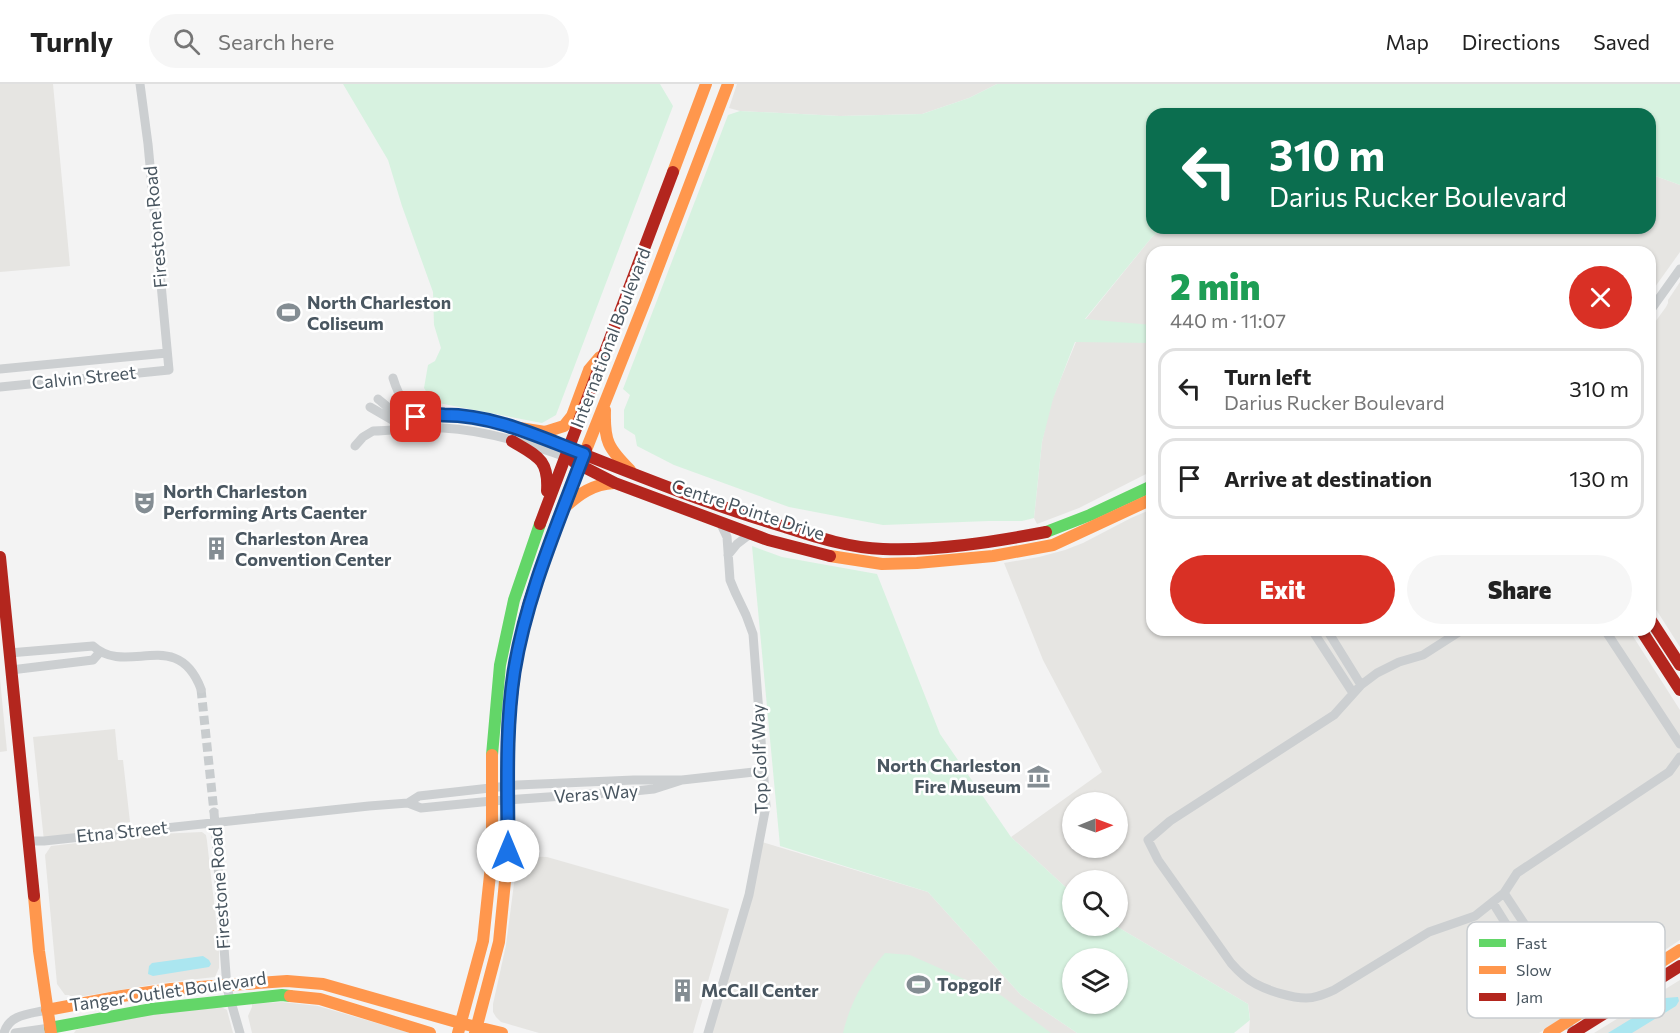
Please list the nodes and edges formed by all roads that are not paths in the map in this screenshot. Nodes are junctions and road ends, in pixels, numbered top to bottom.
1 (140, 84) edge
2 (706, 84) edge
3 (728, 84) edge
4 (1680, 269) edge
5 (1656, 303) edge
6 (605, 352) junction
7 (167, 353) junction
8 (0, 369) edge
9 (169, 370) joint
10 (393, 378) dead end
11 (0, 387) edge
12 (378, 399) dead end
13 (605, 403) junction
14 (370, 407) dead end
15 (429, 416) junction
16 (513, 427) junction
17 (413, 428) junction
18 (512, 441) junction
19 (355, 446) dead end
20 (567, 453) junction
21 (582, 460) junction
22 (635, 475) junction
23 (615, 483) junction
24 (1146, 489) edge
25 (1146, 502) edge
26 (545, 510) junction
27 (562, 510) junction
28 (720, 522) junction
29 (750, 534) junction
30 (729, 555) junction
31 (0, 557) edge
32 (1656, 628) edge
33 (1316, 636) edge
34 (1331, 636) edge
35 (1453, 636) edge
36 (1609, 636) edge
37 (1645, 636) edge
38 (100, 652) junction
39 (9, 653) junction
40 (1680, 665) edge
41 (11, 669) junction
42 (1361, 685) junction
43 (201, 688) tunnel mouth
44 (1680, 690) edge
45 (1353, 693) junction
46 (1680, 744) edge
47 (1680, 757) edge
48 (763, 771) junction
49 (682, 780) junction
50 (508, 787) junction
51 (492, 795) junction
52 (508, 800) junction
53 (214, 817) junction
54 (29, 841) junction
55 (1504, 893) junction
56 (1493, 903) junction
57 (1505, 922) edge
58 (1523, 922) edge
59 (1679, 958) edge
60 (1665, 966) edge
61 (1665, 968) edge
62 (227, 984) junction
63 (230, 999) junction
64 (47, 1010) junction
65 (1586, 1018) edge
66 (1596, 1018) edge
67 (1589, 1023) junction
68 (459, 1028) edge
69 (1571, 1029) edge
70 (476, 1030) edge
71 (50, 1031) edge
72 (4, 1033) edge
73 (15, 1033) edge
74 (240, 1033) edge
75 (430, 1033) edge
76 (502, 1033) edge
77 (708, 1033) edge
78 (1549, 1033) edge

1 - 7 street, Firestone Road
2 - 6 main road, International Boulevard
3 - 13 main road, International Boulevard
4 - 5 street
6 - 16 main road
6 - 20 main road, International Boulevard
7 - 8 street, Calvin Street
7 - 9 street, Firestone Road
9 - 11 street, Calvin Street
10 - 15 street
12 - 15 street
13 - 21 main road, International Boulevard
13 - 22 main road
14 - 17 street
15 - 16 street
16 - 20 street
17 - 18 street
17 - 19 street
18 - 20 street
18 - 26 main road
20 - 21 main road
20 - 26 main road, International Boulevard
21 - 22 main road, Centre Pointe Drive
21 - 23 main road, Centre Pointe Drive
21 - 27 main road, International Boulevard
22 - 24 main road, Centre Pointe Drive
23 - 27 main road
23 - 28 main road, Centre Pointe Drive
25 - 29 main road, Centre Pointe Drive
26 - 51 main road, International Boulevard
27 - 50 main road, International Boulevard
28 - 29 main road, Centre Pointe Drive
28 - 30 street, Top Golf Way
29 - 30 street
30 - 48 street, Top Golf Way
31 - 39 main road
32 - 40 main road
33 - 45 street
34 - 42 street
35 - 42 street
36 - 46 street
37 - 44 main road
38 - 39 street
38 - 41 street
38 - 43 street
39 - 41 main road
41 - 54 main road
42 - 45 street
45 - 56 street
47 - 55 street
48 - 49 street, Veras Way
48 - 77 street, Top Golf Way
49 - 50 street, Veras Way
49 - 52 street, Veras Way
50 - 51 street, Veras Way
50 - 52 main road, International Boulevard
51 - 52 street, Veras Way
51 - 53 street, Etna Street
51 - 68 main road, International Boulevard
52 - 70 main road, International Boulevard
53 - 54 street, Etna Street
53 - 62 street, Firestone Road
54 - 64 main road
55 - 56 street
55 - 58 street
56 - 57 street
59 - 60 main road
59 - 61 main road
62 - 63 street, Firestone Road
62 - 64 main road, Tanger Outlet Boulevard
62 - 68 main road, Tanger Outlet Boulevard
63 - 71 main road, Tanger Outlet Boulevard
63 - 74 street, Firestone Road
63 - 75 main road, Tanger Outlet Boulevard
64 - 71 main road
64 - 72 street
65 - 67 street
66 - 67 main road
67 - 69 main road
68 - 70 main road, Tanger Outlet Boulevard
69 - 78 main road
70 - 76 main road, Tanger Outlet Boulevard
71 - 73 street

